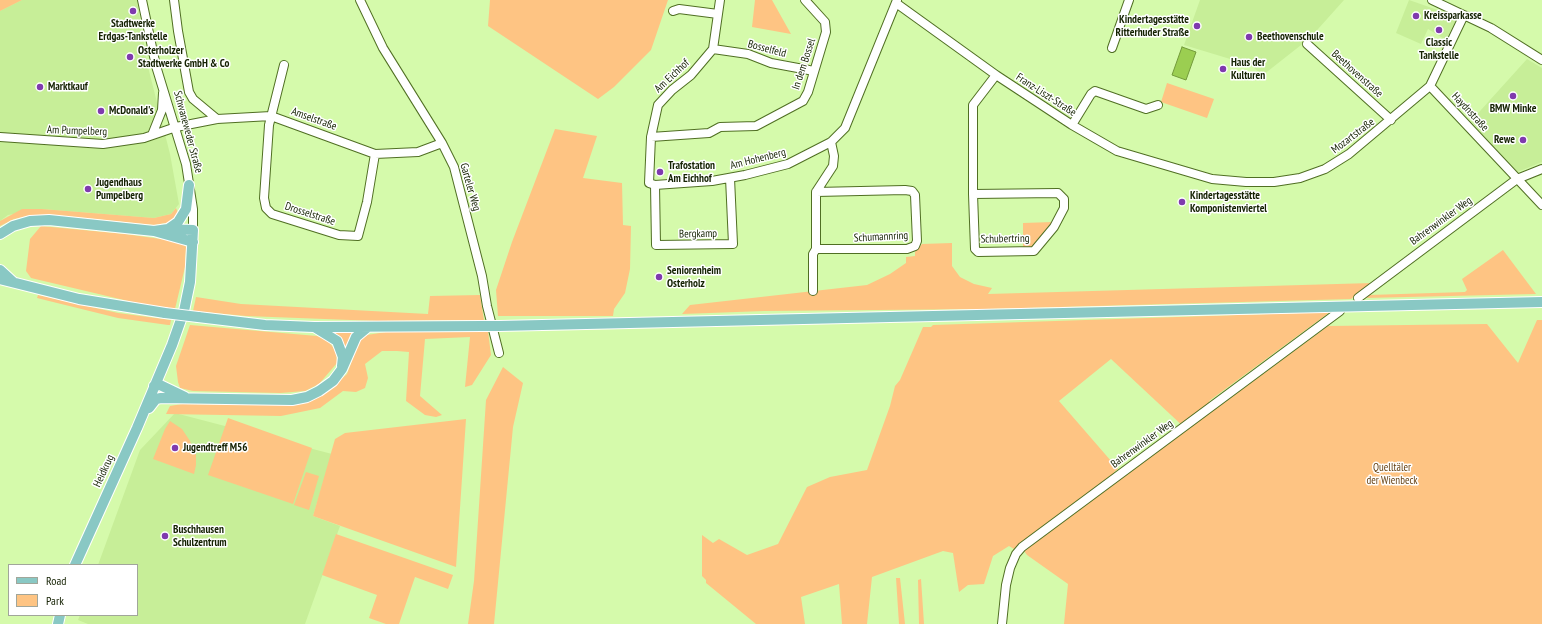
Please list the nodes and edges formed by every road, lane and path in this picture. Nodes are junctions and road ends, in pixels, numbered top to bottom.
1 (142, 0) edge
2 (174, 0) edge
3 (360, 0) edge
4 (720, 0) edge
5 (805, 0) edge
6 (1129, 0) edge
7 (1432, 0) edge
8 (897, 1) edge
9 (1445, 2) edge
10 (673, 11) dead end
11 (718, 14) junction
12 (1464, 15) junction
13 (1307, 44) dead end
14 (1112, 48) dead end
15 (713, 49) junction
16 (1542, 60) edge
17 (284, 65) dead end
18 (814, 70) junction
19 (996, 75) junction
20 (1430, 86) junction
21 (164, 88) junction
22 (1158, 105) dead end
23 (271, 116) junction
24 (217, 119) junction
25 (1391, 120) junction
26 (1072, 125) junction
27 (176, 127) junction
28 (152, 135) junction
29 (0, 137) edge
30 (651, 137) junction
31 (831, 142) junction
32 (442, 143) junction
33 (375, 154) junction
34 (1542, 169) edge
35 (1199, 176) joint
36 (730, 178) junction
37 (1517, 179) junction
38 (652, 184) junction
39 (189, 185) junction
40 (816, 192) junction
41 (973, 194) junction
42 (1542, 205) edge
43 (168, 229) junction
44 (193, 230) junction
45 (154, 232) junction
46 (1, 234) edge
47 (194, 242) junction
48 (816, 249) junction
49 (0, 270) edge
50 (0, 279) edge
51 (15, 283) junction
52 (813, 291) dead end
53 (1358, 298) dead end
54 (1542, 302) edge
55 (1340, 311) dead end
56 (314, 327) junction
57 (368, 327) junction
58 (499, 353) dead end
59 (342, 369) junction
60 (160, 372) junction
61 (154, 386) junction
62 (165, 387) junction
63 (161, 398) junction
64 (189, 398) junction
65 (137, 428) junction
66 (76, 564) edge
67 (1002, 624) edge

1 - 21 street, Schwaneweder Straße
2 - 24 street
3 - 32 street, Garteler Weg
4 - 11 street
5 - 18 street, In dem Bossel
6 - 14 street
7 - 9 street
8 - 19 street, Franz-Liszt-Straße
8 - 31 street, Am Hohenberg
9 - 12 street
10 - 11 street
11 - 15 street
12 - 16 street
12 - 20 street, Mozartstraße
13 - 25 street, Beethovenstraße
15 - 18 street, Bosselfeld
15 - 30 street, Am Eichhof
17 - 23 street
18 - 30 street, In dem Bossel
19 - 26 street, Franz-Liszt-Straße
19 - 41 street, Schubertring
20 - 25 street, Mozartstraße
20 - 37 street, Haydnstraße
21 - 27 street, Schwaneweder Straße
21 - 28 street
22 - 26 street
23 - 24 street, Amselstraße
23 - 33 street, Amselstraße
23 - 33 street, Drosselstraße
24 - 27 street, Amselstraße
25 - 35 street, Mozartstraße
26 - 35 street, Franz-Liszt-Straße
27 - 28 street, Am Pumpelberg
27 - 39 street, Schwaneweder Straße
28 - 29 street, Am Pumpelberg
30 - 38 street, Am Eichhof
31 - 36 street, Am Hohenberg
31 - 40 street
32 - 33 street, Amselstraße
32 - 58 street, Garteler Weg
34 - 37 street, Bahrenwinkler Weg
36 - 38 street, Am Hohenberg
36 - 38 street, Bergkamp
37 - 42 street, Haydnstraße
37 - 53 street, Bahrenwinkler Weg
39 - 43 main road
39 - 44 street, Schwaneweder Straße
40 - 48 street
40 - 48 street, Schumannring
41 - 41 street, Schubertring
43 - 44 main road
43 - 45 main road
44 - 47 main road, Schwaneweder Straße
45 - 46 main road
45 - 47 main road
47 - 60 main road, Schwaneweder Straße
48 - 52 street
49 - 51 main road
50 - 51 main road
51 - 56 main road, bridge
54 - 57 main road, bridge
55 - 67 street, Bahrenwinkler Weg
56 - 57 main road
56 - 59 main road
57 - 59 main road
59 - 64 main road
60 - 61 main road, Schwaneweder Straße
60 - 62 main road
61 - 62 main road
61 - 63 main road
61 - 65 main road, Heidkrug
62 - 64 main road
63 - 64 main road
63 - 65 main road
65 - 66 main road, Heidkrug

